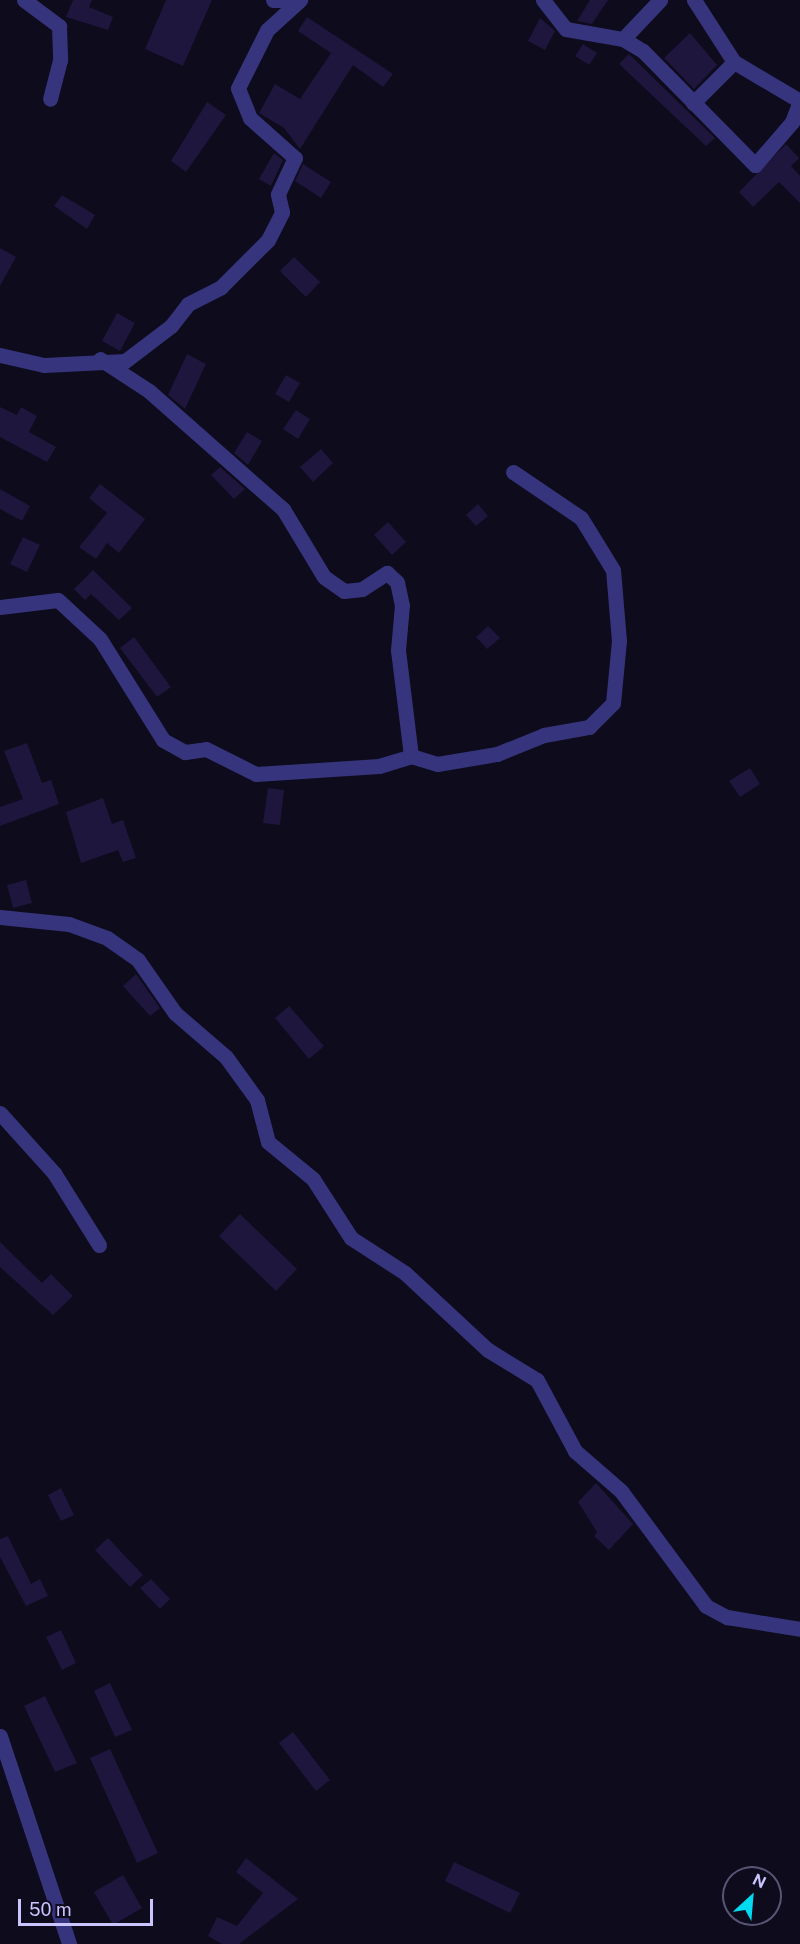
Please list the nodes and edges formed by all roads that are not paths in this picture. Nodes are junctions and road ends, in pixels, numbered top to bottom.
1 (24, 0) edge
2 (273, 0) edge
3 (295, 0) edge
4 (300, 0) edge
5 (543, 0) edge
6 (660, 0) edge
7 (694, 0) edge
8 (623, 39) junction
9 (734, 62) junction
10 (50, 99) dead end
11 (693, 103) junction
12 (0, 355) edge
13 (100, 359) junction
14 (513, 472) dead end
15 (0, 607) edge
16 (411, 756) junction
17 (0, 917) edge
18 (0, 1113) edge
19 (99, 1245) dead end
20 (800, 1629) edge
21 (0, 1736) edge
22 (69, 1944) edge

1 - 10 street
2 - 3 street
4 - 13 street
5 - 8 street
6 - 8 street
7 - 9 street
8 - 11 street
9 - 11 street
9 - 11 street
12 - 13 street
13 - 16 street
14 - 16 street
15 - 16 street
17 - 20 street
18 - 19 street
21 - 22 street

